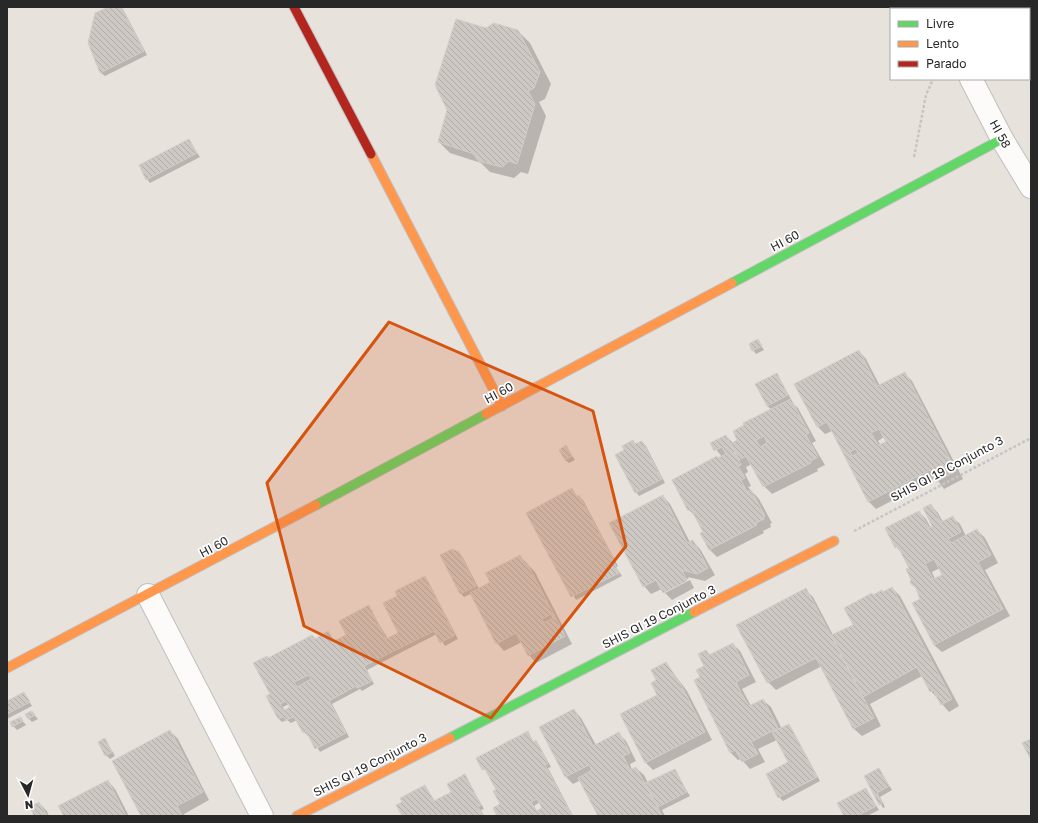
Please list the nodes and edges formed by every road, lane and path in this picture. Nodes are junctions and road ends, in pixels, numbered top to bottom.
1 (294, 7) edge
2 (933, 80) edge
3 (972, 80) edge
4 (1002, 139) junction
5 (908, 161) dead end
6 (1031, 187) edge
7 (502, 406) junction
8 (1031, 438) edge
9 (834, 541) joint
10 (148, 595) junction
11 (8, 663) edge
12 (262, 816) edge
13 (297, 816) edge

1 - 7 street
2 - 5 path
3 - 4 street, HI 58
4 - 6 street, HI 58
4 - 7 street, HI 60
7 - 10 street, HI 60
8 - 9 path, SHIS QI 19 Conjunto 3
9 - 13 street, SHIS QI 19 Conjunto 3
10 - 11 street, HI 60
10 - 12 street

